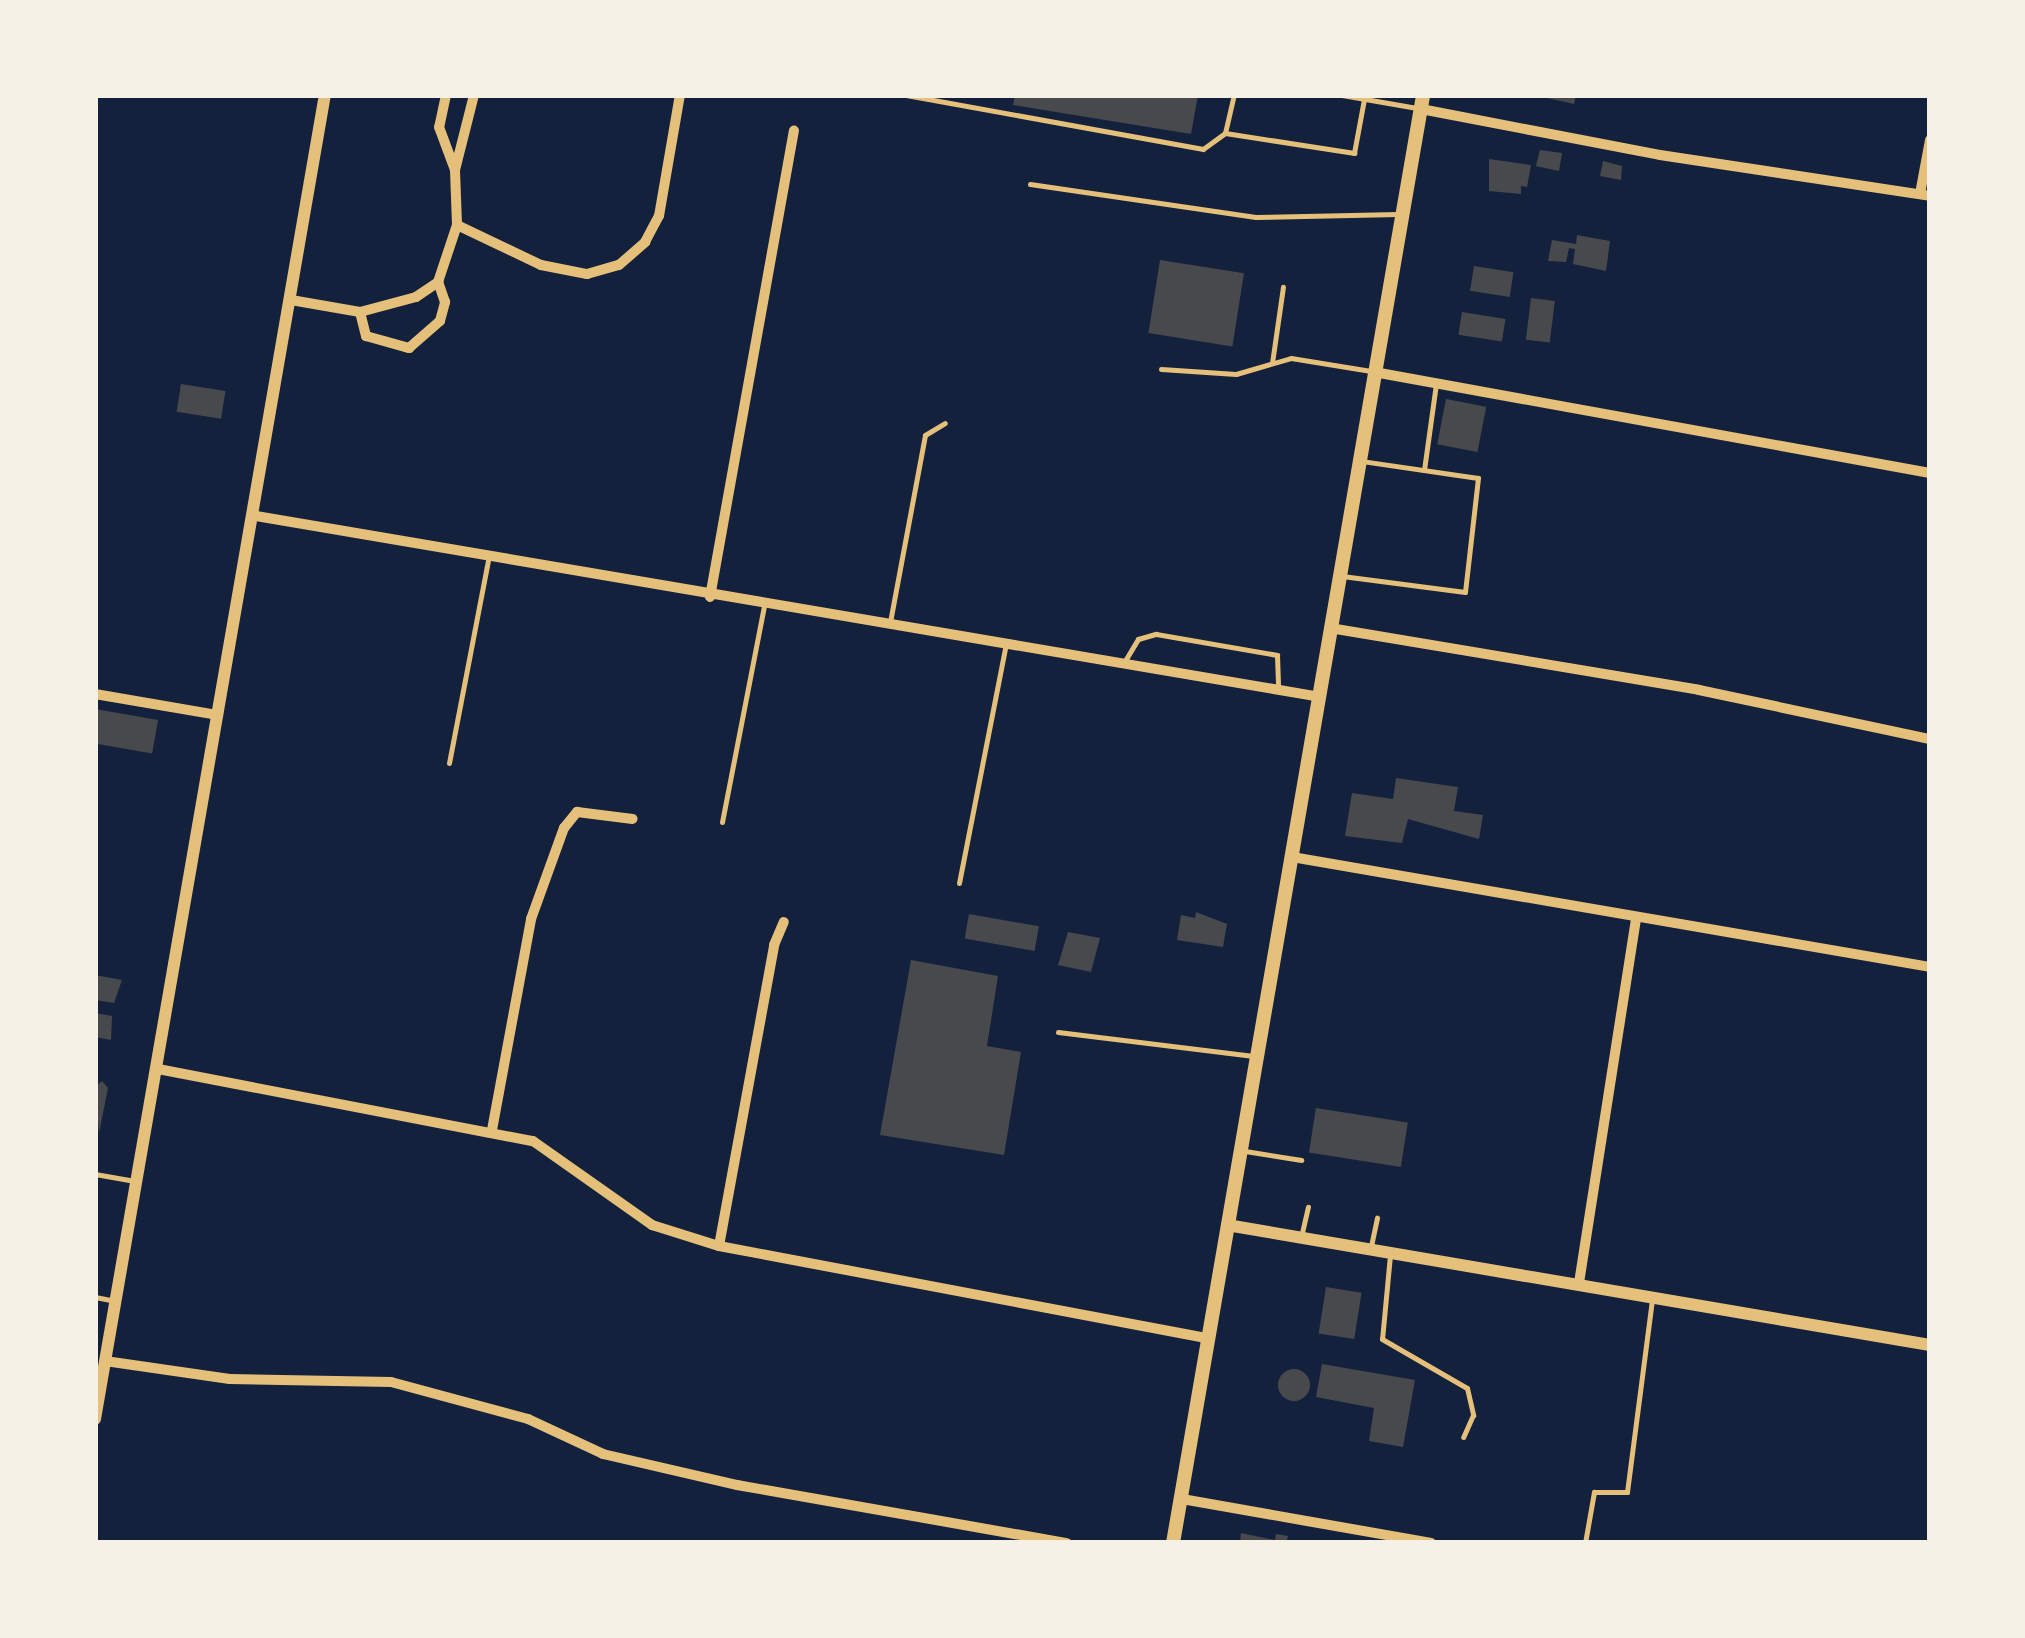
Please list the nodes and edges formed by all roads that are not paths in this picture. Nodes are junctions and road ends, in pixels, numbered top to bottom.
1 (325, 95) edge
2 (446, 95) edge
3 (474, 95) edge
4 (680, 95) edge
5 (906, 95) edge
6 (1234, 95) edge
7 (1342, 95) edge
8 (1366, 98) edge
9 (1422, 102) edge
10 (794, 131) dead end
11 (1225, 133) junction
12 (1930, 140) edge
13 (455, 170) junction
14 (1030, 184) dead end
15 (1925, 195) edge
16 (1401, 214) junction
17 (457, 225) junction
18 (438, 282) junction
19 (1283, 286) dead end
20 (292, 300) junction
21 (360, 312) junction
22 (1272, 363) junction
23 (1161, 369) dead end
24 (1374, 372) junction
25 (1436, 382) junction
26 (945, 423) dead end
27 (1358, 460) junction
28 (1424, 470) junction
29 (1930, 474) edge
30 (256, 516) junction
31 (489, 553) junction
32 (1339, 576) junction
33 (710, 597) junction
34 (764, 605) junction
35 (890, 625) junction
36 (1330, 628) junction
37 (1006, 644) junction
38 (1123, 664) junction
39 (1278, 690) junction
40 (95, 694) edge
41 (1320, 697) junction
42 (218, 715) junction
43 (1930, 739) edge
44 (449, 763) dead end
45 (633, 819) dead end
46 (722, 822) dead end
47 (1292, 857) junction
48 (959, 883) dead end
49 (1636, 917) junction
50 (784, 922) dead end
51 (1930, 967) edge
52 (1058, 1032) dead end
53 (1256, 1056) junction
54 (158, 1070) junction
55 (492, 1130) junction
56 (1240, 1150) junction
57 (1301, 1160) dead end
58 (95, 1174) edge
59 (136, 1181) junction
60 (1308, 1207) dead end
61 (1377, 1218) dead end
62 (1227, 1224) junction
63 (1301, 1237) junction
64 (720, 1246) junction
65 (1370, 1248) junction
66 (1391, 1252) junction
67 (1579, 1284) junction
68 (95, 1297) edge
69 (1652, 1297) junction
70 (119, 1301) junction
71 (1207, 1338) junction
72 (1930, 1345) edge
73 (105, 1361) junction
74 (95, 1420) edge
75 (1464, 1437) dead end
76 (1182, 1499) junction
77 (1067, 1543) edge
78 (1174, 1543) edge
79 (1431, 1543) edge
80 (1585, 1543) edge

1 - 20 street
2 - 13 street
3 - 13 street
4 - 17 street
5 - 11 lane
6 - 11 lane
7 - 8 lane
8 - 9 lane
8 - 11 lane
9 - 15 street
9 - 16 main road
10 - 33 street
12 - 15 street
13 - 17 street
14 - 16 lane
16 - 24 main road
17 - 18 street
18 - 21 street
18 - 21 street
19 - 22 lane
20 - 21 street
20 - 30 street
22 - 23 lane
22 - 24 lane
24 - 25 street
24 - 27 main road
25 - 28 lane
25 - 29 street
26 - 35 lane
27 - 28 lane
27 - 32 main road
28 - 32 lane
30 - 31 street
30 - 42 street
31 - 33 street
31 - 44 lane
32 - 36 main road
33 - 34 street
34 - 35 street
34 - 46 lane
35 - 37 street
36 - 41 main road
36 - 43 street
37 - 38 street
37 - 48 lane
38 - 39 street
38 - 39 lane
39 - 41 street
40 - 42 street
41 - 47 main road
42 - 54 street
45 - 55 street
47 - 49 street
47 - 53 main road
49 - 51 street
49 - 67 street
50 - 64 street
52 - 53 lane
53 - 56 main road
54 - 55 street
54 - 59 street
55 - 64 street
56 - 57 lane
56 - 62 main road
58 - 59 lane
59 - 70 street
60 - 63 lane
61 - 65 lane
62 - 63 street
62 - 71 main road
63 - 65 street
64 - 71 street
65 - 66 street
66 - 67 street
66 - 75 lane
67 - 69 street
68 - 70 lane
69 - 72 street
69 - 80 lane
70 - 73 street
71 - 76 main road
73 - 74 street
73 - 77 street
76 - 78 main road
76 - 79 street

